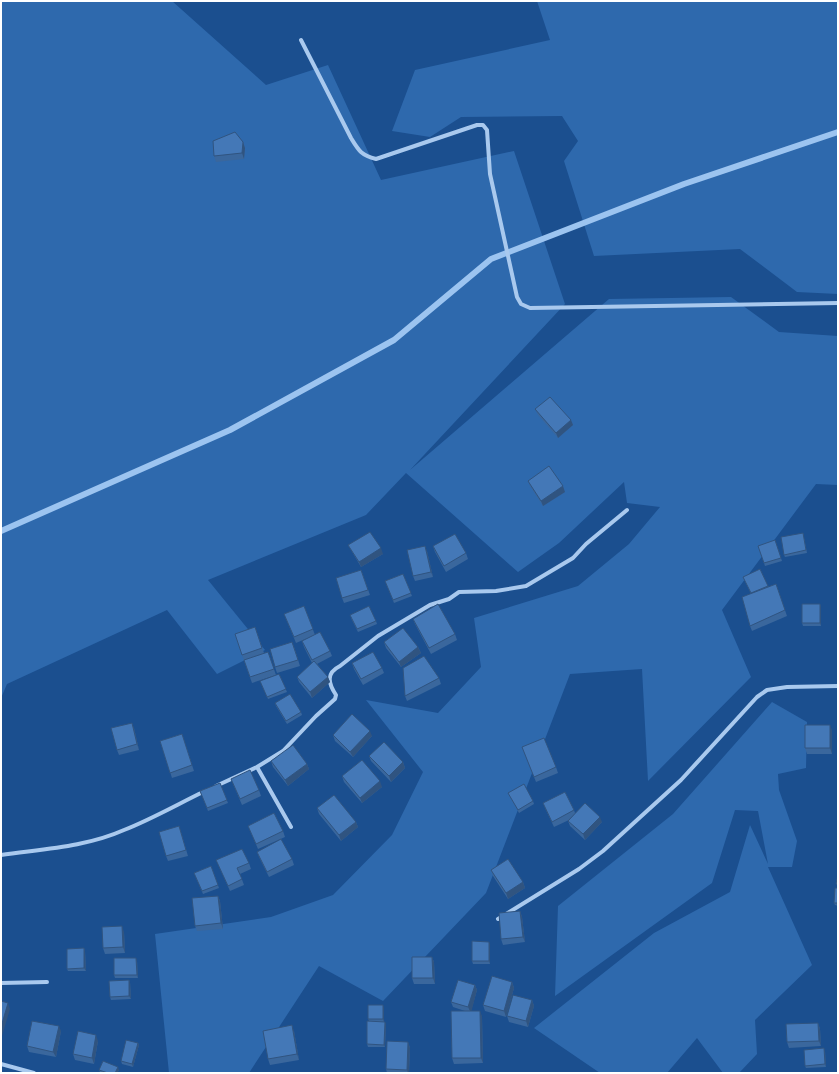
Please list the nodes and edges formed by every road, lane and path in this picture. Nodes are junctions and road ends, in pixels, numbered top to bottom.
1 (301, 40) dead end
2 (838, 303) edge
3 (627, 510) dead end
4 (838, 686) edge
5 (257, 767) junction
6 (214, 787) edge
7 (207, 790) edge
8 (291, 828) dead end
9 (1, 856) edge
10 (498, 919) edge
11 (47, 982) dead end
12 (1, 983) edge
13 (1, 1064) edge
14 (34, 1073) edge

1 - 2 street
3 - 5 street
4 - 10 street
5 - 6 street
5 - 8 street
7 - 9 street
11 - 12 street
13 - 14 street

